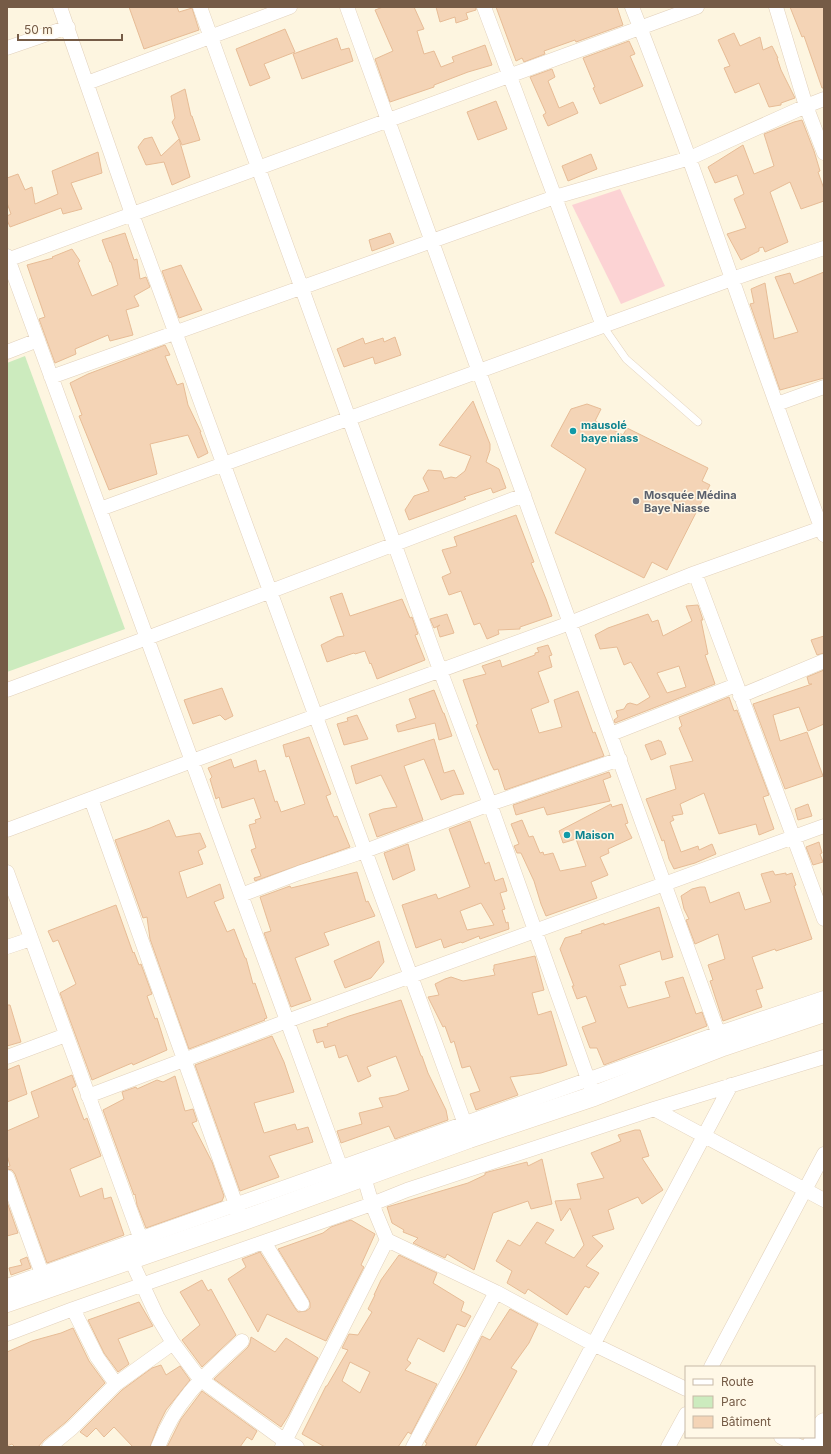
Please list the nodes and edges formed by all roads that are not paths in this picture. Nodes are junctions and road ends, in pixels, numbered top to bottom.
1 (60, 7) edge
2 (200, 7) edge
3 (290, 7) edge
4 (347, 7) edge
5 (484, 7) edge
6 (632, 7) edge
7 (697, 7) edge
8 (776, 7) edge
9 (68, 27) junction
10 (640, 28) junction
11 (210, 36) junction
12 (7, 48) edge
13 (510, 76) junction
14 (87, 83) junction
15 (824, 100) edge
16 (806, 106) junction
17 (388, 120) junction
18 (824, 153) edge
19 (690, 158) junction
20 (258, 168) junction
21 (555, 197) junction
22 (132, 214) junction
23 (432, 241) junction
24 (824, 248) edge
25 (7, 258) edge
26 (732, 279) junction
27 (302, 288) junction
28 (603, 326) junction
29 (175, 333) junction
30 (38, 340) junction
31 (7, 352) edge
32 (479, 371) junction
33 (51, 377) junction
34 (824, 388) edge
35 (777, 404) junction
36 (349, 418) junction
37 (698, 422) dead end
38 (223, 464) junction
39 (524, 495) junction
40 (100, 509) junction
41 (823, 530) edge
42 (394, 544) junction
43 (695, 573) junction
44 (270, 592) junction
45 (570, 623) junction
46 (147, 638) junction
47 (824, 661) edge
48 (440, 670) junction
49 (7, 690) edge
50 (738, 690) junction
51 (315, 716) junction
52 (610, 734) junction
53 (620, 759) junction
54 (192, 761) junction
55 (91, 799) junction
56 (490, 804) junction
57 (824, 826) edge
58 (7, 830) edge
59 (793, 837) junction
60 (365, 851) junction
61 (7, 872) edge
62 (665, 883) junction
63 (241, 895) junction
64 (824, 919) edge
65 (534, 931) junction
66 (31, 939) junction
67 (7, 947) edge
68 (411, 976) junction
69 (824, 998) edge
70 (824, 1012) edge
71 (287, 1021) junction
72 (66, 1035) junction
73 (721, 1040) junction
74 (7, 1057) edge
75 (824, 1057) edge
76 (184, 1060) junction
77 (731, 1085) junction
78 (591, 1088) junction
79 (88, 1096) junction
80 (654, 1110) junction
81 (467, 1131) junction
82 (704, 1136) junction
83 (824, 1154) edge
84 (351, 1176) junction
85 (7, 1178) edge
86 (805, 1190) junction
87 (824, 1200) edge
88 (372, 1204) junction
89 (239, 1213) junction
90 (387, 1240) junction
91 (264, 1242) junction
92 (139, 1252) junction
93 (45, 1281) junction
94 (142, 1285) junction
95 (7, 1286) edge
96 (496, 1292) junction
97 (7, 1302) edge
98 (302, 1304) dead end
99 (73, 1309) junction
100 (7, 1334) edge
101 (242, 1341) dead end
102 (173, 1343) junction
103 (594, 1344) junction
104 (712, 1366) edge
105 (200, 1379) junction
106 (116, 1384) junction
107 (685, 1389) edge
108 (685, 1416) edge
109 (824, 1422) edge
110 (783, 1438) edge
111 (53, 1445) edge
112 (288, 1445) edge
113 (158, 1447) edge
114 (413, 1447) edge
115 (539, 1447) edge
116 (668, 1447) edge
117 (801, 1447) edge
118 (810, 1447) edge

1 - 9 street
2 - 11 street
3 - 11 street
4 - 17 street
5 - 13 street
6 - 10 street
7 - 10 street
8 - 16 street
9 - 12 street
9 - 14 street
10 - 13 street
10 - 19 street
11 - 14 street
11 - 20 street
13 - 17 street
13 - 21 street
14 - 22 street
15 - 16 street
16 - 18 street
16 - 19 street
17 - 20 street
17 - 23 street
19 - 21 street
19 - 26 street
20 - 22 street
20 - 27 street
21 - 23 street
21 - 28 street
22 - 25 street
22 - 29 street
23 - 27 street
23 - 32 street
24 - 26 street
25 - 30 street
26 - 28 street
26 - 35 street
27 - 29 street
27 - 36 street
28 - 32 street
28 - 37 lane
29 - 33 street
29 - 38 street
30 - 31 street
30 - 33 street
32 - 36 street
32 - 39 street
33 - 40 street
34 - 35 street
35 - 41 street
36 - 38 street
36 - 42 street
38 - 40 street
38 - 44 street
39 - 42 street
39 - 45 street
40 - 46 street
41 - 43 street
42 - 44 street
42 - 48 street
43 - 45 street
43 - 50 street
44 - 46 street
44 - 51 street
45 - 48 street
45 - 52 street
46 - 49 street
46 - 54 street
47 - 50 street
48 - 51 street
48 - 56 street
50 - 52 street
50 - 59 street
51 - 54 street
51 - 60 street
52 - 53 street
53 - 56 street
53 - 62 street
54 - 55 street
54 - 63 street
55 - 58 street
55 - 76 street
56 - 60 street
56 - 65 street
57 - 59 street
59 - 62 street
59 - 64 street
60 - 63 street
60 - 68 street
61 - 66 street
62 - 65 street
62 - 73 street
63 - 71 street
65 - 68 street
65 - 78 street
66 - 67 street
66 - 72 street
68 - 71 street
68 - 81 street
69 - 73 street
70 - 73 street
71 - 76 street
71 - 84 street
72 - 74 street
72 - 79 street
73 - 78 street
75 - 77 street
76 - 79 street
76 - 89 street
77 - 80 street
77 - 82 street
78 - 81 street
79 - 92 street
80 - 82 street
80 - 88 street
81 - 84 street
82 - 86 street
82 - 103 street
83 - 86 street
84 - 88 street
84 - 89 street
85 - 93 street
86 - 87 street
86 - 104 street
88 - 90 street
88 - 91 street
89 - 92 street
90 - 96 street
90 - 112 street
91 - 94 street
91 - 98 street
92 - 93 street
92 - 94 street
93 - 95 street
93 - 97 street
94 - 99 street
94 - 102 street
96 - 103 street
96 - 114 street
99 - 100 street
99 - 106 street
101 - 105 street
102 - 105 street
102 - 106 street
103 - 107 street
103 - 115 street
105 - 112 street
105 - 113 street
106 - 111 street
108 - 116 street
109 - 118 street
110 - 117 street

